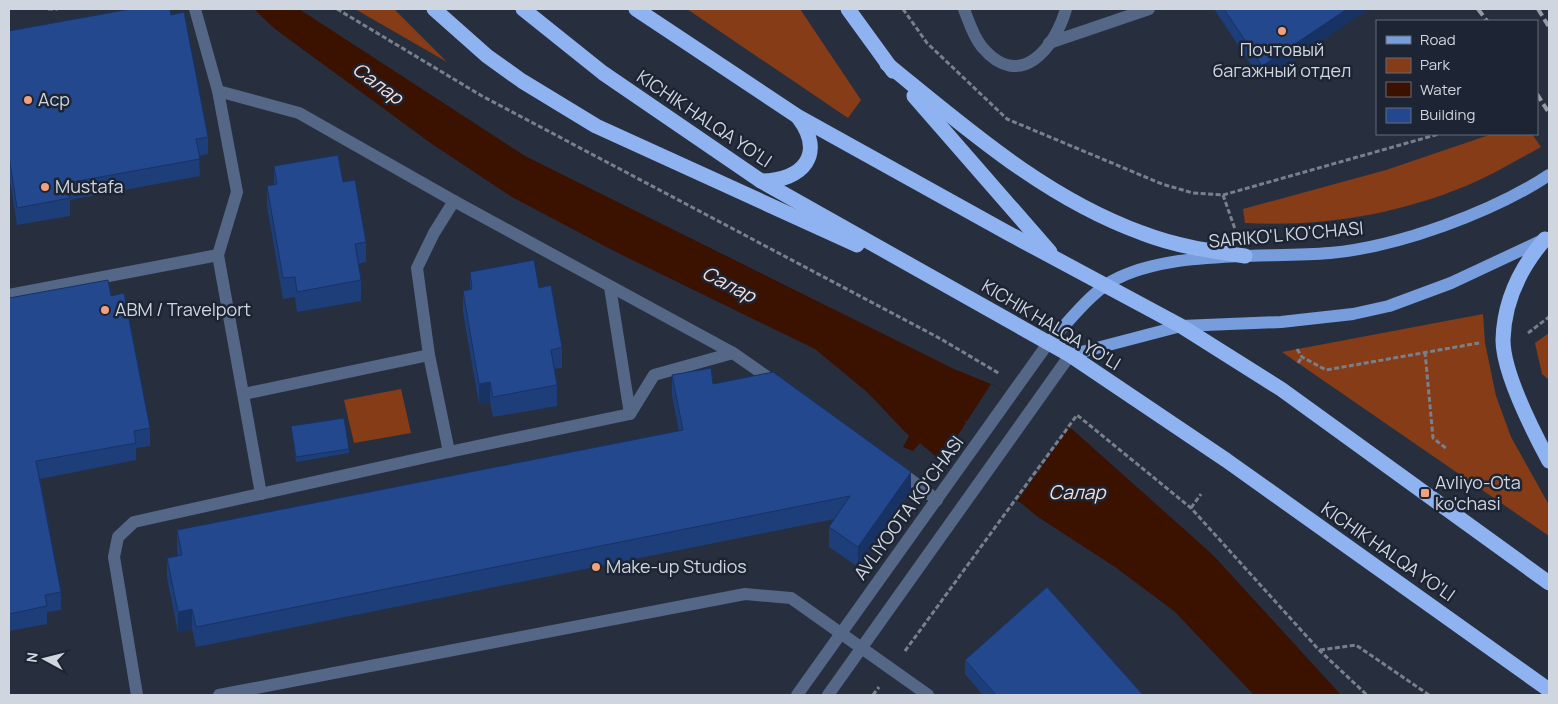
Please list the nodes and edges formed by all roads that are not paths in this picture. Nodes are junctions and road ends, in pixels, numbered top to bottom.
1 (195, 9) edge
2 (434, 9) edge
3 (524, 9) edge
4 (636, 9) edge
5 (848, 9) edge
6 (964, 9) edge
7 (1066, 9) edge
8 (1149, 9) edge
9 (1049, 44) junction
10 (887, 64) junction
11 (218, 91) junction
12 (797, 116) junction
13 (1549, 175) edge
14 (761, 181) junction
15 (454, 201) junction
16 (1547, 238) edge
17 (218, 255) junction
18 (1245, 256) junction
19 (1056, 259) junction
20 (1104, 285) junction
21 (610, 287) junction
22 (958, 291) junction
23 (9, 295) edge
24 (1181, 326) junction
25 (1049, 342) junction
26 (733, 353) junction
27 (429, 355) junction
28 (1070, 355) junction
29 (790, 393) edge
30 (244, 394) junction
31 (630, 414) junction
32 (449, 452) junction
33 (1549, 461) edge
34 (886, 462) edge
35 (261, 494) junction
36 (938, 498) junction
37 (1549, 583) edge
38 (841, 634) junction
39 (860, 648) junction
40 (1545, 691) edge
41 (136, 695) edge
42 (220, 695) edge
43 (797, 695) edge
44 (828, 695) edge
45 (928, 695) edge

1 - 11 street
2 - 22 highway
3 - 14 highway, KICHIK HALQA YO'LI
4 - 12 highway
5 - 10 highway
6 - 9 street
7 - 9 street
8 - 9 street
10 - 18 highway
10 - 19 highway
11 - 15 street
11 - 17 street
12 - 14 highway
12 - 19 highway
13 - 18 main road, SARIKO'L KO'CHASI
14 - 22 highway, KICHIK HALQA YO'LI
15 - 21 street
15 - 27 street
16 - 24 main road
16 - 33 highway
17 - 23 street
17 - 30 street
18 - 20 main road, SARIKO'L KO'CHASI
19 - 20 highway
20 - 24 highway
20 - 25 main road
21 - 26 street
21 - 31 street
22 - 25 highway, KICHIK HALQA YO'LI
24 - 28 main road
24 - 37 highway
25 - 28 highway, KICHIK HALQA YO'LI
25 - 36 street, AVLIYOOTA KO'CHASI
26 - 29 street
26 - 31 street
27 - 30 street
27 - 32 street
28 - 39 street
28 - 40 highway, KICHIK HALQA YO'LI
30 - 35 street
31 - 32 street
32 - 35 street
34 - 36 street
35 - 41 street
36 - 38 street, AVLIYOOTA KO'CHASI
38 - 39 street
38 - 42 street
38 - 43 street, AVLIYOOTA KO'CHASI
39 - 44 street
39 - 45 street

